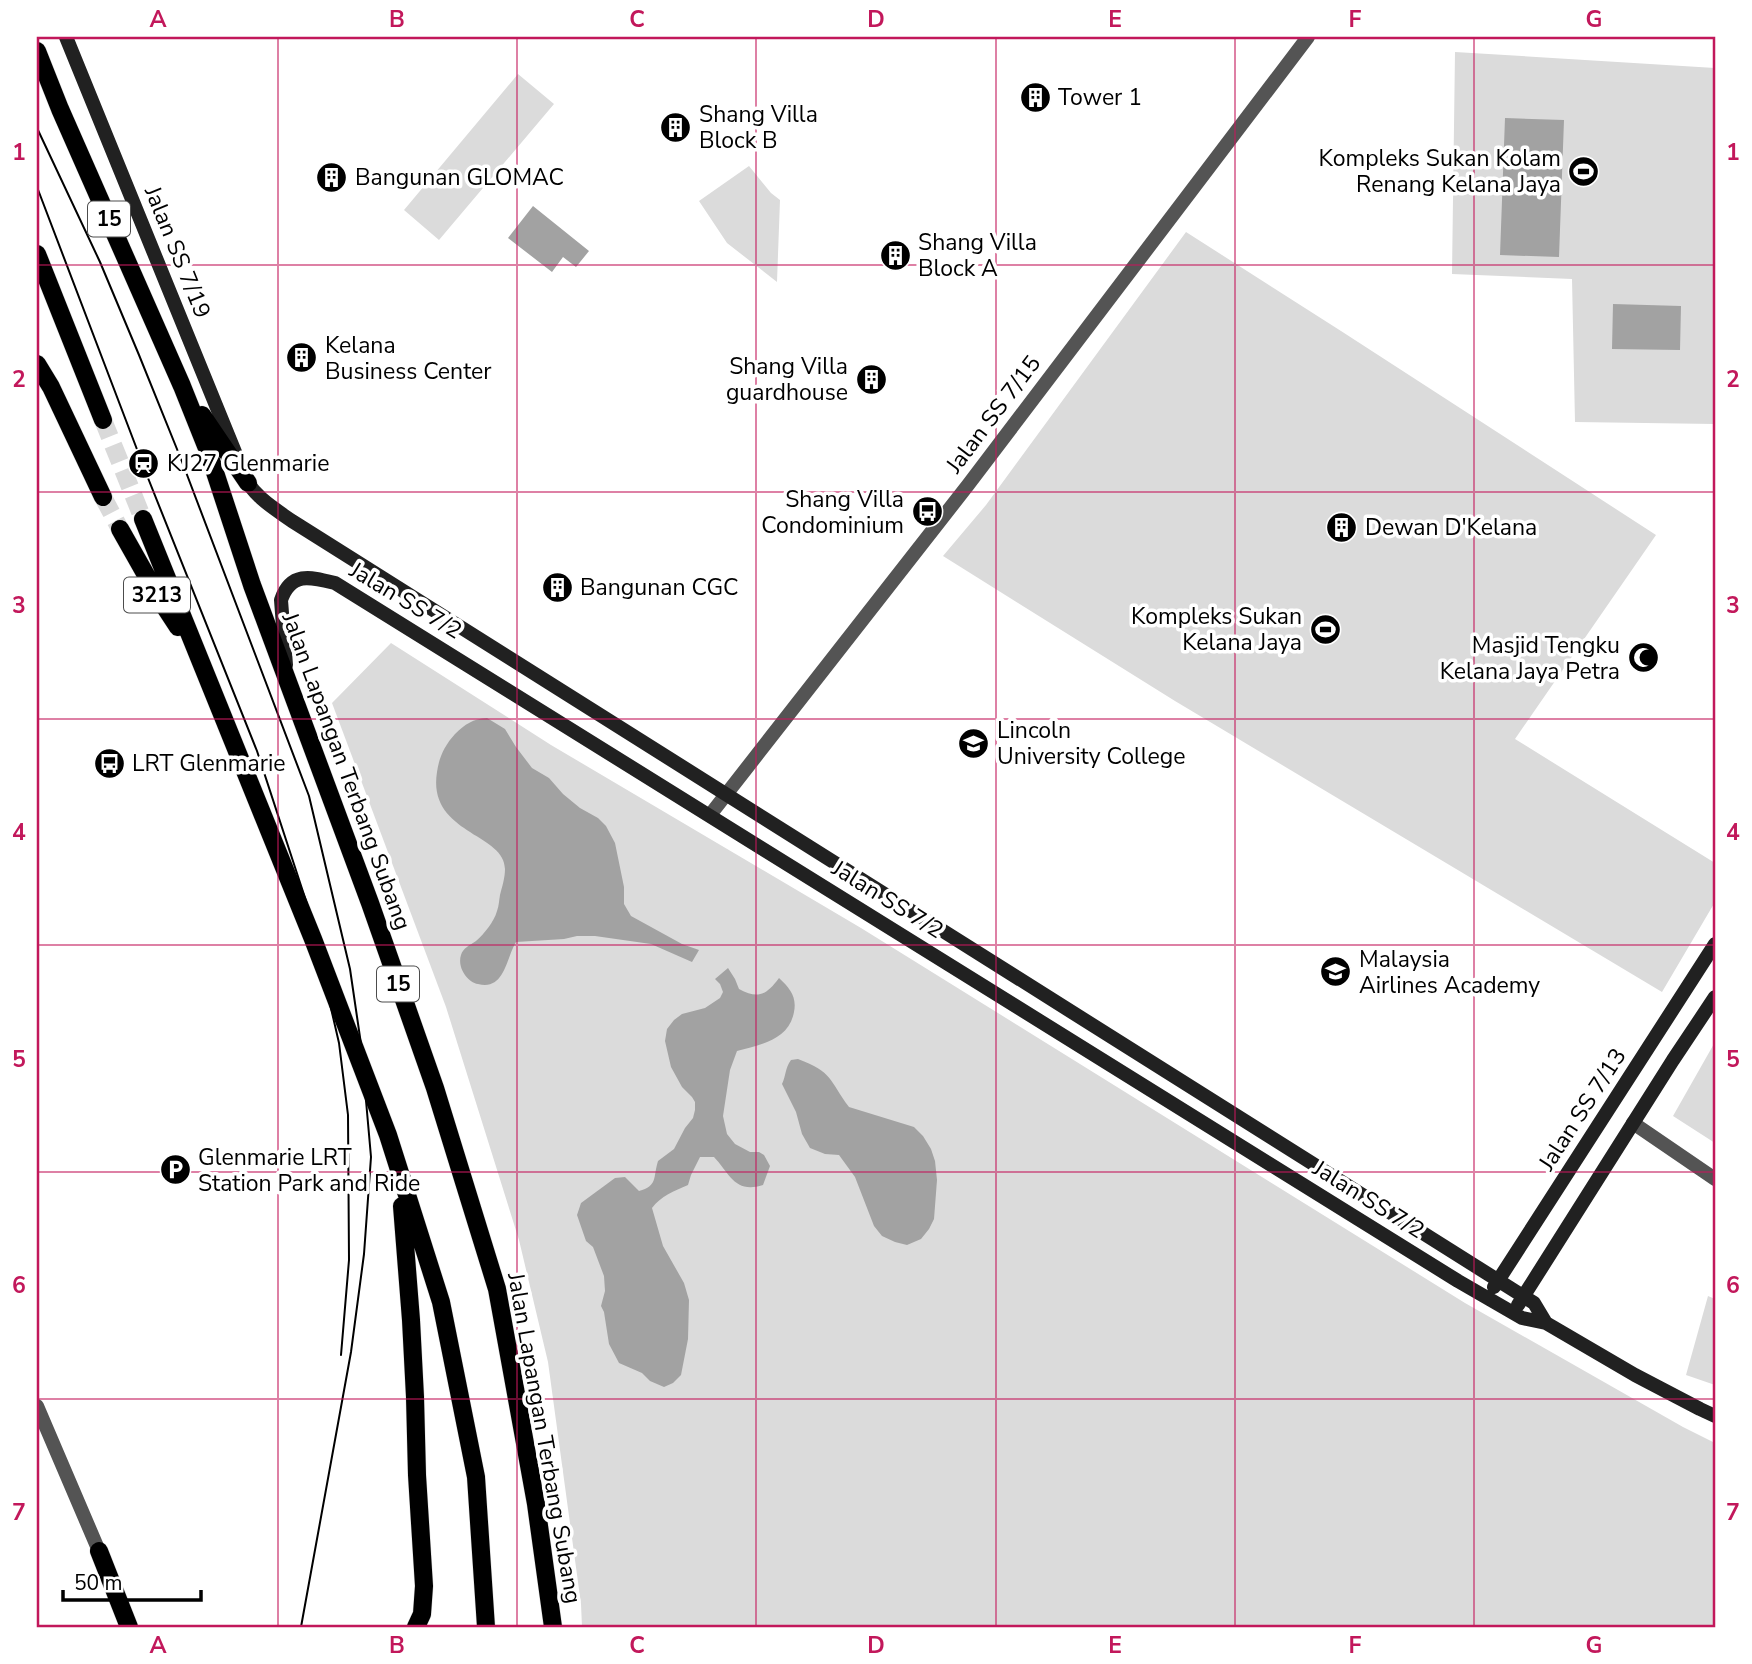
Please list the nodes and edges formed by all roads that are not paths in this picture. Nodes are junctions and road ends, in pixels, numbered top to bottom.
1 (66, 37) edge
2 (1308, 37) edge
3 (37, 51) edge
4 (37, 254) edge
5 (37, 364) edge
6 (182, 386) junction
7 (103, 420) tunnel mouth
8 (248, 483) junction
9 (103, 497) tunnel mouth
10 (143, 519) tunnel mouth
11 (120, 529) tunnel mouth
12 (199, 659) junction
13 (287, 682) junction
14 (726, 795) junction
15 (710, 816) junction
16 (1715, 944) edge
17 (1715, 997) edge
18 (1643, 1056) junction
19 (1673, 1060) junction
20 (1633, 1123) junction
21 (400, 1175) junction
22 (1715, 1179) edge
23 (1498, 1281) junction
24 (1522, 1297) junction
25 (1487, 1298) junction
26 (1513, 1312) junction
27 (1546, 1323) junction
28 (37, 1406) edge
29 (1715, 1416) edge
30 (99, 1551) joint
31 (129, 1627) edge
32 (415, 1627) edge
33 (486, 1627) edge
34 (553, 1627) edge

1 - 8 street, Jalan SS 7/19
2 - 14 street, Jalan SS 7/15
3 - 6 main road, 15
4 - 7 main road
5 - 9 main road
6 - 8 main road
6 - 13 main road, Jalan Lapangan Terbang Subang / 15
8 - 14 street, Jalan SS 7/2
10 - 12 main road
11 - 12 main road, 3213
12 - 21 main road
13 - 15 street, Jalan SS 7/2
13 - 34 main road, Jalan Lapangan Terbang Subang / 15
14 - 15 street, Jalan SS 7/15
14 - 23 street, Jalan SS 7/2
15 - 25 street, Jalan SS 7/2
16 - 18 street, Jalan SS 7/13
17 - 19 street
18 - 19 street
18 - 23 street, Jalan SS 7/13
19 - 20 street
20 - 22 street
20 - 24 street
21 - 32 main road
21 - 33 main road
23 - 24 street, Jalan SS 7/2
23 - 25 street, Jalan SS 7/13
24 - 26 street
24 - 27 street, Jalan SS 7/2
25 - 26 street, Jalan SS 7/2
26 - 27 street, Jalan SS 7/2
27 - 29 street, Jalan SS 7/2
28 - 30 street
30 - 31 main road

